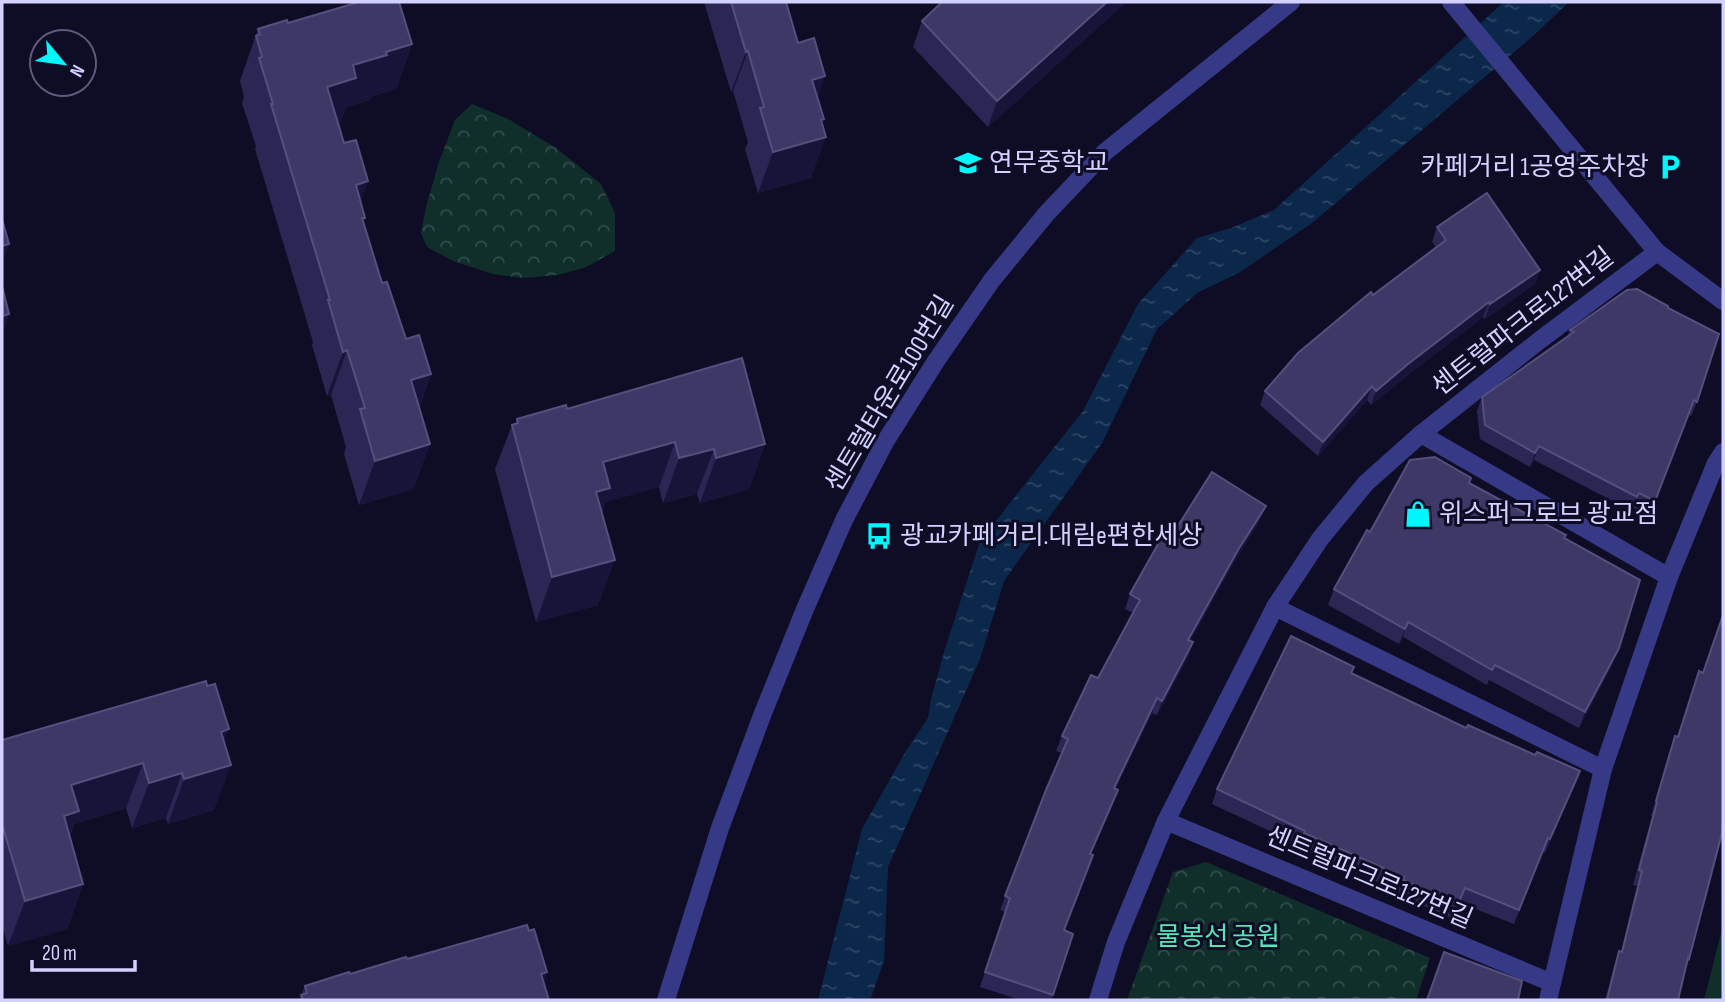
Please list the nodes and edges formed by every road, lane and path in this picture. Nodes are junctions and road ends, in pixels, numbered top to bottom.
1 (1291, 2) edge
2 (1451, 2) edge
3 (1657, 252) junction
4 (1723, 302) edge
5 (1420, 434) junction
6 (1723, 452) edge
7 (1669, 577) junction
8 (1275, 607) junction
9 (1603, 769) junction
10 (1166, 821) junction
11 (1550, 992) edge
12 (666, 1000) edge
13 (1098, 1000) edge

1 - 12 street, 센트럴타운로100번길
2 - 3 street, 센트럴파크로127번길
3 - 4 street, 센트럴파크로127번길
3 - 5 street, 센트럴파크로127번길
5 - 7 street, 센트럴파크로127번길
5 - 8 street, 센트럴파크로127번길
6 - 7 street, 센트럴파크로127번길
7 - 9 street, 센트럴파크로127번길
8 - 9 street
8 - 10 street, 센트럴파크로127번길
9 - 11 street, 센트럴파크로127번길
10 - 11 street, 센트럴파크로127번길
10 - 13 street, 센트럴파크로127번길

